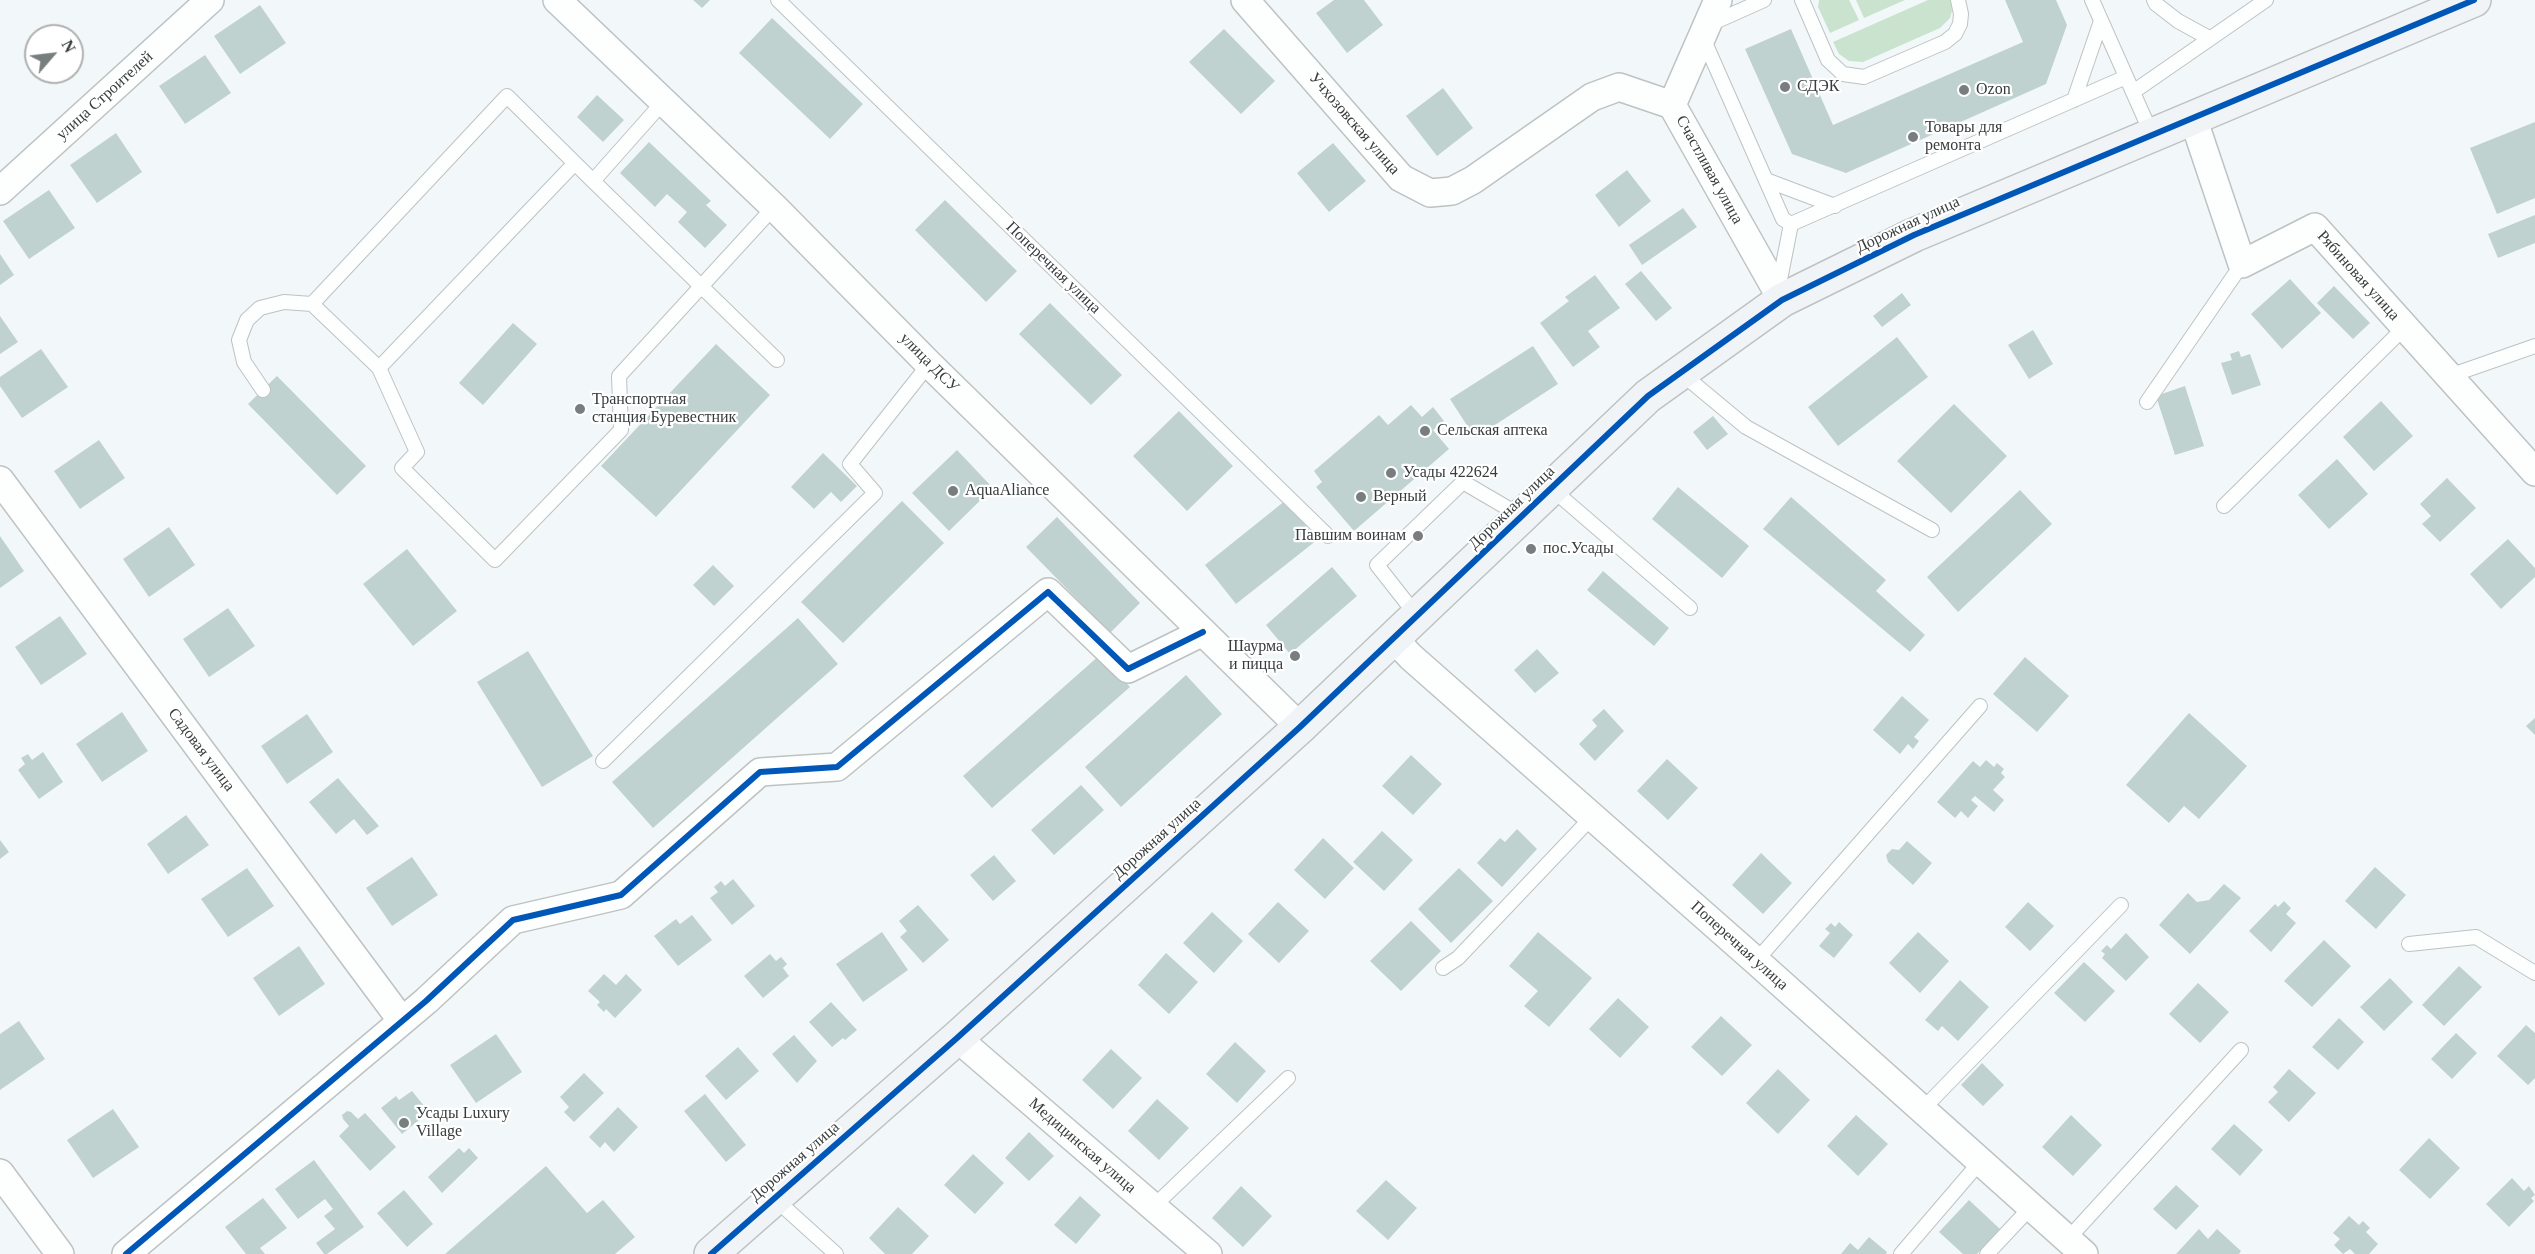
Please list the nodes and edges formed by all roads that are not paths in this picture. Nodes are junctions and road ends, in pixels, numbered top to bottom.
1 (210, 0) edge
2 (557, 0) edge
3 (778, 0) edge
4 (1245, 0) edge
5 (1718, 0) edge
6 (1764, 0) edge
7 (1802, 0) edge
8 (1958, 0) edge
9 (2092, 0) edge
10 (2154, 0) edge
11 (2266, 0) edge
12 (2474, 0) edge
13 (2101, 21) junction
14 (1704, 31) junction
15 (2209, 38) junction
16 (2126, 77) junction
17 (2133, 92) junction
18 (2074, 100) junction
19 (663, 101) junction
20 (1672, 105) junction
21 (2193, 118) junction
22 (2152, 135) junction
23 (575, 163) junction
24 (1766, 180) junction
25 (593, 181) junction
26 (0, 191) edge
27 (1835, 206) junction
28 (774, 207) junction
29 (1791, 224) junction
30 (2242, 264) junction
31 (702, 287) junction
32 (1780, 296) junction
33 (312, 304) junction
34 (2405, 327) junction
35 (2535, 346) edge
36 (777, 360) dead end
37 (929, 364) junction
38 (379, 368) junction
39 (1681, 373) junction
40 (2449, 376) junction
41 (263, 390) dead end
42 (2147, 402) dead end
43 (2535, 472) edge
44 (0, 480) edge
45 (1552, 489) junction
46 (2224, 506) dead end
47 (1523, 517) junction
48 (1932, 530) dead end
49 (1328, 536) dead end
50 (1690, 608) dead end
51 (1417, 616) junction
52 (1203, 632) junction
53 (1393, 638) junction
54 (1980, 706) dead end
55 (1300, 727) junction
56 (603, 761) dead end
57 (1593, 816) junction
58 (2121, 905) dead end
59 (2409, 944) dead end
60 (1756, 961) junction
61 (1443, 968) dead end
62 (2535, 973) edge
63 (402, 1021) junction
64 (957, 1038) junction
65 (2241, 1050) dead end
66 (1288, 1078) dead end
67 (1922, 1110) junction
68 (1980, 1162) junction
69 (0, 1173) edge
70 (774, 1198) junction
71 (1153, 1207) junction
72 (2031, 1207) junction
73 (2076, 1247) edge
74 (60, 1254) edge
75 (126, 1254) edge
76 (711, 1254) edge
77 (836, 1254) edge
78 (1208, 1254) edge
79 (1901, 1254) edge
80 (1987, 1254) edge

1 - 26 street, улица Строителей
2 - 19 street, улица ДСУ
3 - 49 lane, Поперечная улица
4 - 20 street, Учхозовская улица
5 - 14 street, Счастливая улица
6 - 14 lane
7 - 8 lane
9 - 13 lane
10 - 15 lane
11 - 15 lane
12 - 21 street, Дорожная улица
13 - 16 lane
13 - 18 lane
14 - 20 street, Счастливая улица
14 - 24 lane
15 - 17 lane
16 - 17 lane
16 - 18 lane
17 - 22 lane
18 - 27 lane
19 - 25 lane
19 - 28 street, улица ДСУ
20 - 32 street, Счастливая улица
21 - 22 street, Дорожная улица
21 - 30 street
22 - 32 street, Дорожная улица
23 - 25 lane
23 - 33 lane
23 - 38 lane
24 - 27 lane
24 - 29 lane
25 - 31 lane
27 - 29 lane
28 - 31 lane
28 - 37 street, улица ДСУ
29 - 32 lane
30 - 34 street, Рябиновая улица
30 - 42 lane
31 - 36 lane
31 - 38 lane
32 - 39 street, Дорожная улица
33 - 38 lane
33 - 41 lane
34 - 40 street, Рябиновая улица
34 - 46 lane
35 - 40 lane
37 - 52 street, улица ДСУ
37 - 56 lane
39 - 45 street, Дорожная улица
39 - 48 lane
40 - 43 street, Рябиновая улица
44 - 63 street, Садовая улица
45 - 47 street, Дорожная улица
45 - 50 lane
47 - 51 street, Дорожная улица
47 - 51 lane
51 - 53 street, Дорожная улица
52 - 55 street, улица ДСУ
52 - 63 street
53 - 55 street, Дорожная улица
53 - 57 street, Поперечная улица
54 - 60 lane
55 - 64 street, Дорожная улица
57 - 60 street, Поперечная улица
57 - 61 lane
58 - 67 lane
59 - 62 lane
60 - 67 street, Поперечная улица
63 - 75 street
64 - 70 street, Дорожная улица
64 - 71 street, Медицинская улица
65 - 73 lane
66 - 71 lane
67 - 68 street, Поперечная улица
68 - 72 street, Поперечная улица
68 - 79 lane
69 - 74 street
70 - 76 street, Дорожная улица
70 - 77 lane
71 - 78 street, Медицинская улица
72 - 73 street, Поперечная улица
72 - 80 lane

